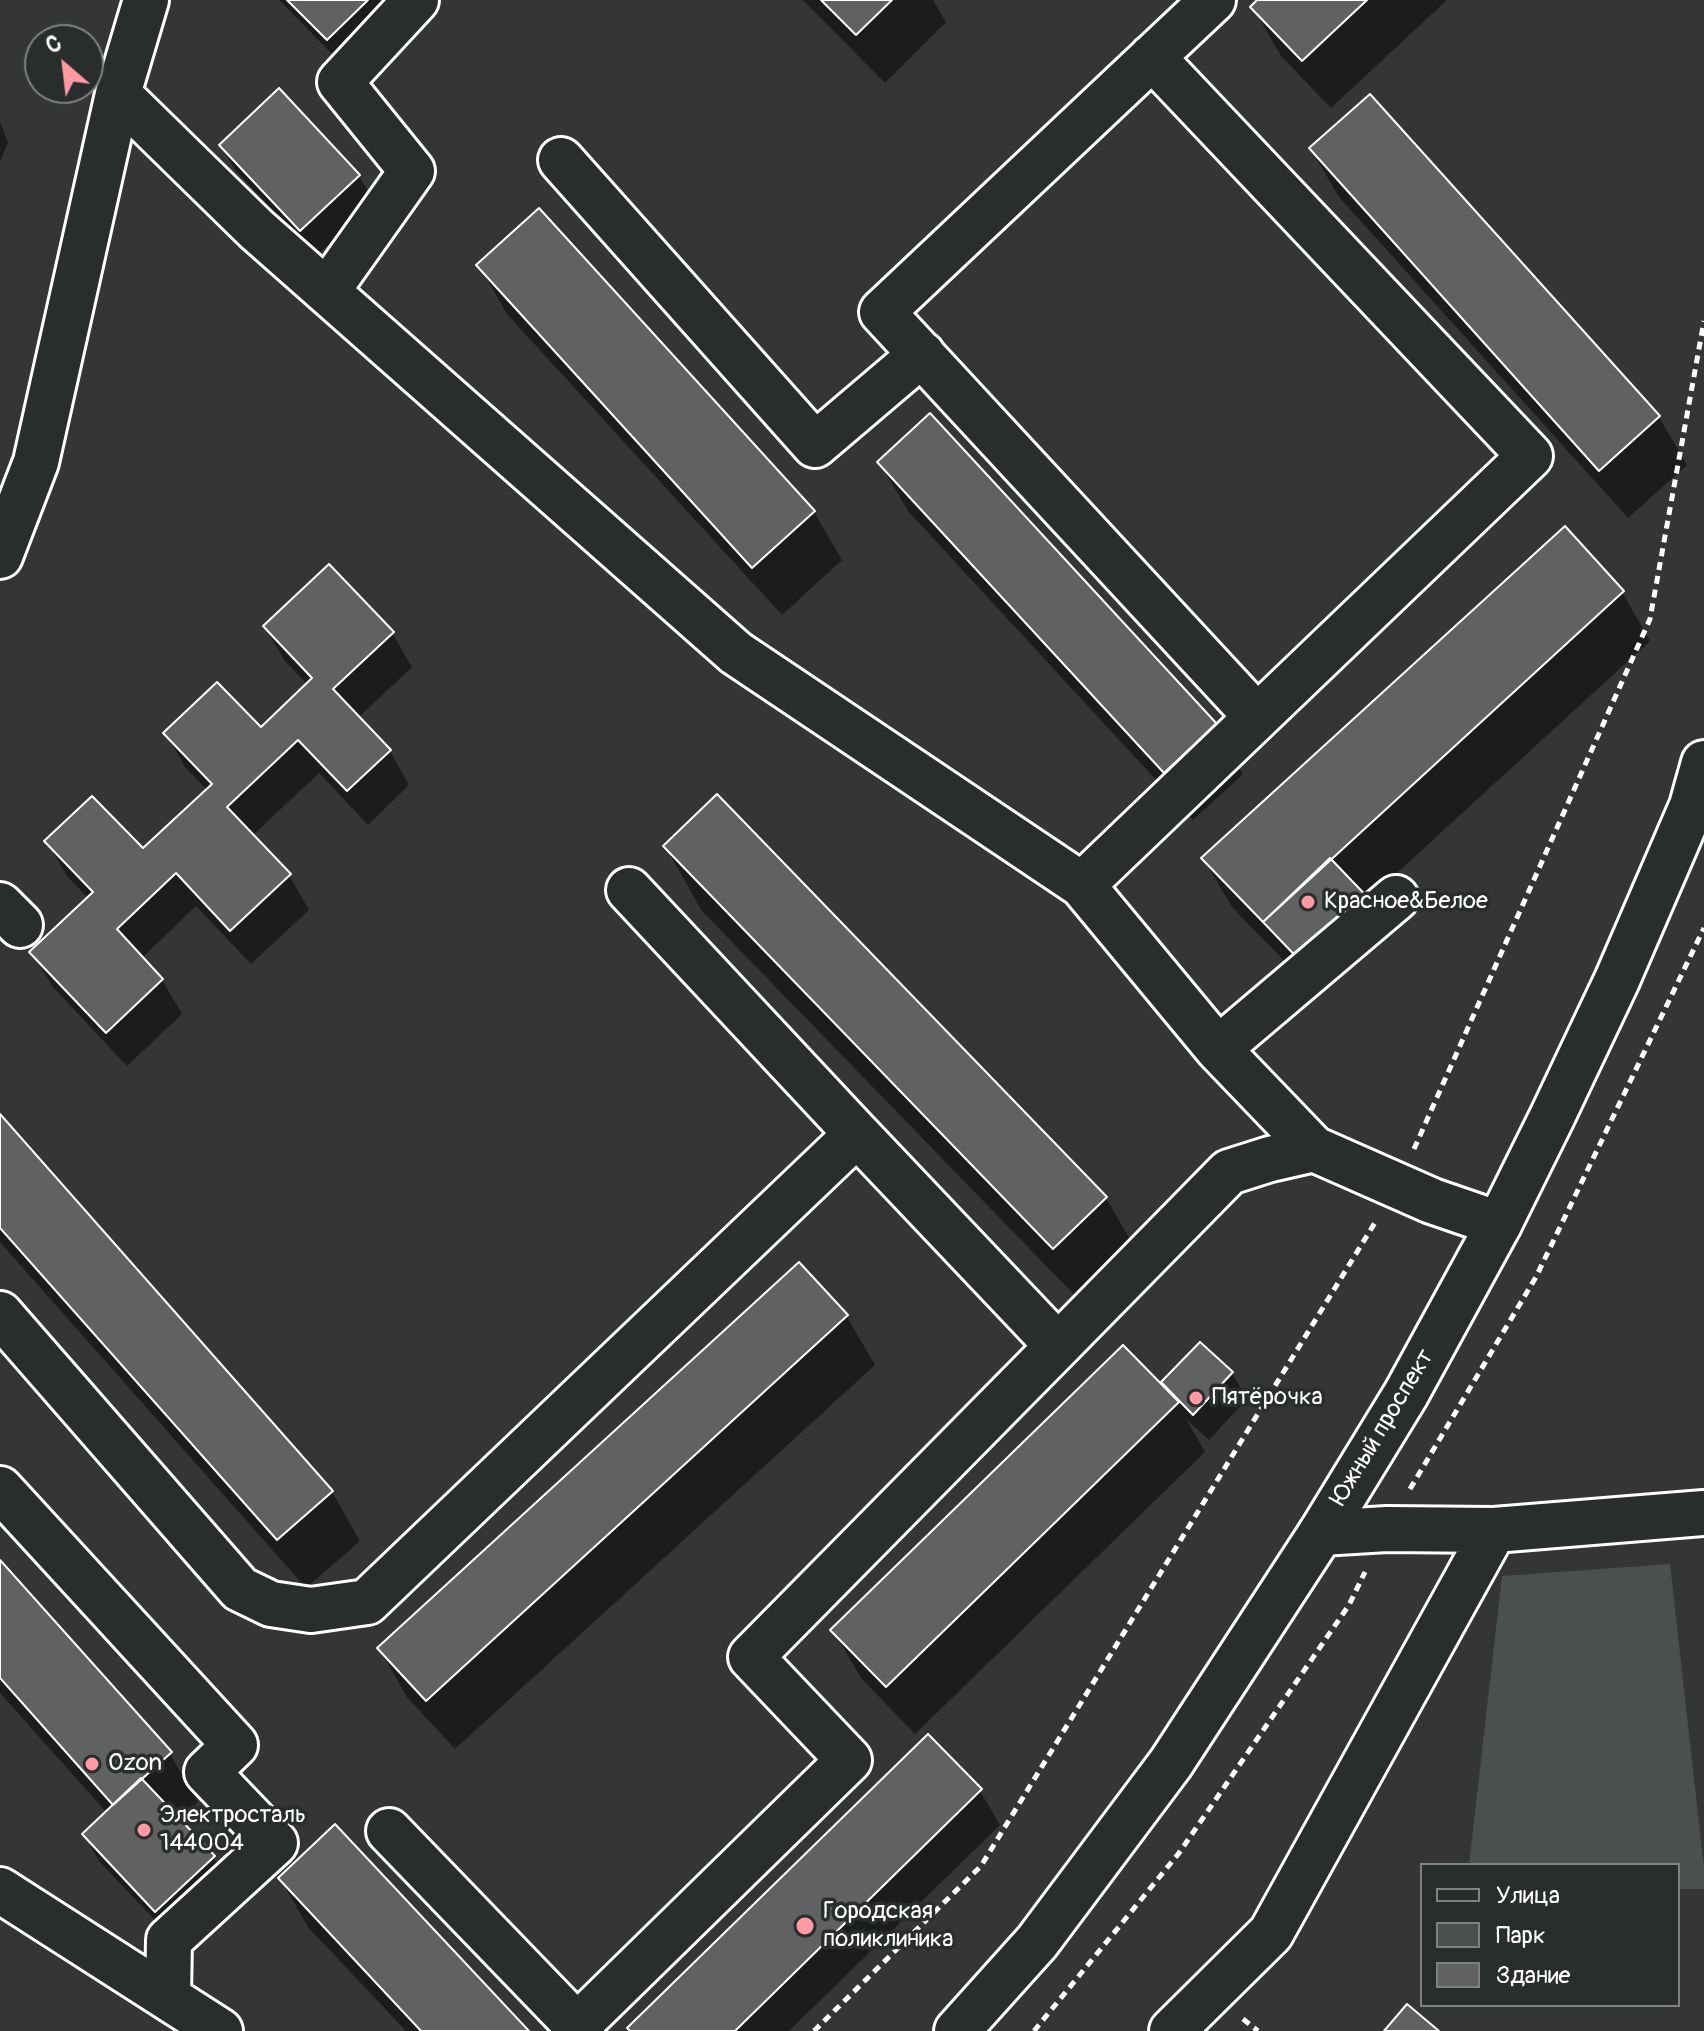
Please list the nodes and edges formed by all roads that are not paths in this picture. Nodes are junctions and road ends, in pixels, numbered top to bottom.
1 (146, 0) edge
2 (416, 0) edge
3 (1213, 0) edge
4 (1152, 57) junction
5 (118, 94) junction
6 (561, 160) dead end
7 (327, 291) junction
8 (922, 354) junction
9 (0, 556) edge
10 (1257, 717) junction
11 (1704, 763) edge
12 (1698, 809) edge
13 (1082, 885) junction
14 (629, 890) dead end
15 (1396, 898) dead end
16 (1218, 1049) junction
17 (857, 1134) junction
18 (1314, 1149) junction
19 (1499, 1224) junction
20 (0, 1314) edge
21 (1058, 1346) junction
22 (0, 1489) edge
23 (1704, 1513) edge
24 (1494, 1530) junction
25 (1321, 1533) junction
26 (389, 1831) dead end
27 (0, 1890) edge
28 (168, 1997) junction
29 (580, 2028) edge
30 (220, 2031) edge
31 (957, 2031) edge
32 (1172, 2031) edge

1 - 5 main road
2 - 7 main road
3 - 4 main road
4 - 8 main road
4 - 10 main road
5 - 7 main road
5 - 9 main road
6 - 8 main road
7 - 13 main road
8 - 10 main road
10 - 13 main road
11 - 12 main road, Южный проспект
12 - 19 main road, Южный проспект
13 - 16 main road
14 - 17 main road
15 - 16 main road
16 - 18 main road
17 - 20 main road
17 - 21 main road
18 - 19 main road
18 - 21 main road
19 - 25 main road, Южный проспект
21 - 29 main road
22 - 28 main road
23 - 24 main road
24 - 25 main road
24 - 32 main road
25 - 31 main road, Южный проспект
26 - 29 main road
27 - 28 main road
28 - 30 main road

